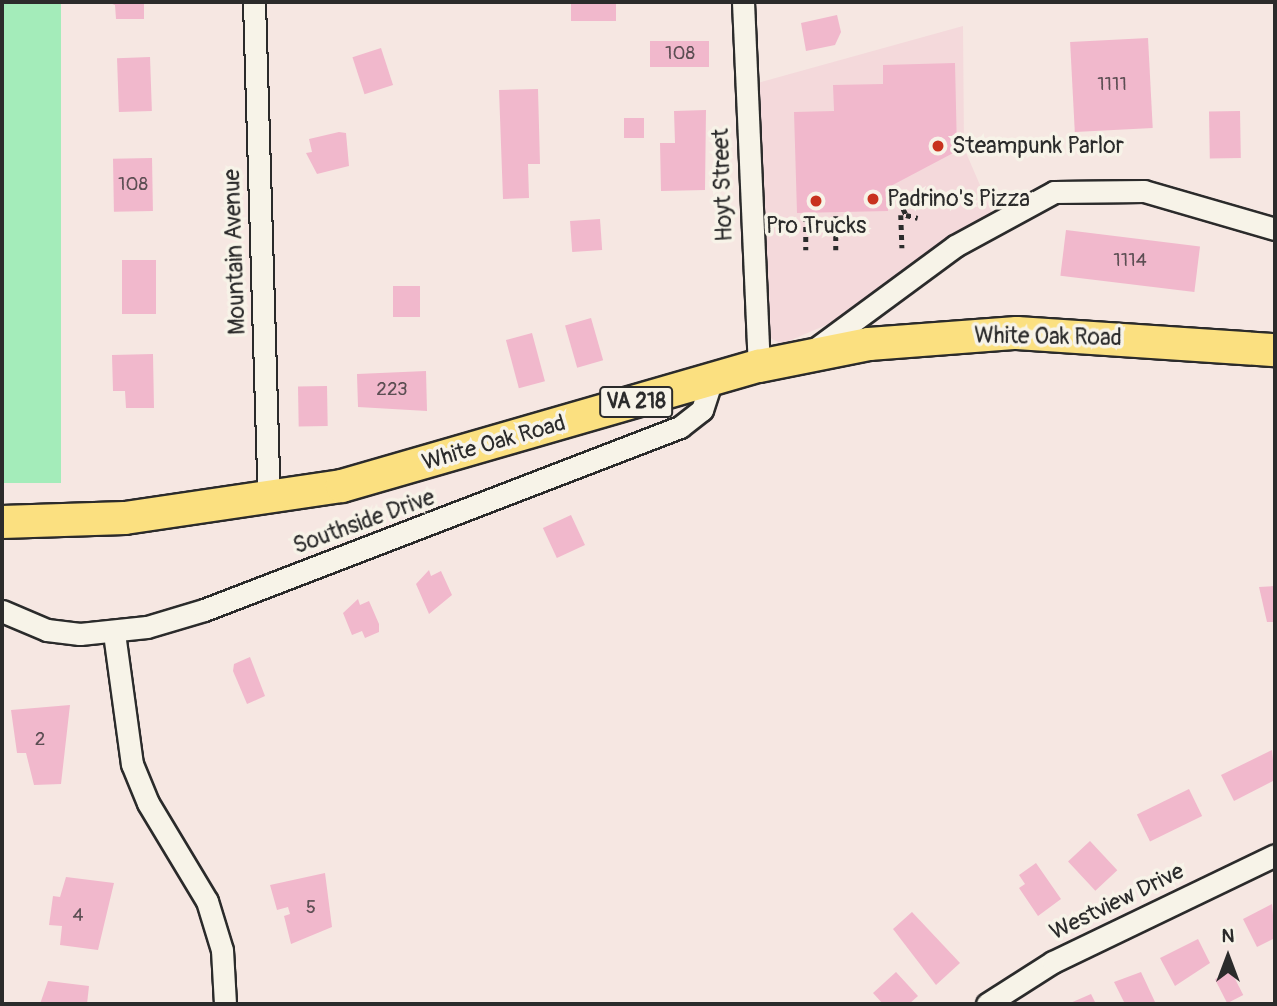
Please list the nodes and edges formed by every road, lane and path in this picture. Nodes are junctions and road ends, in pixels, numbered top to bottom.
1 (254, 2) edge
2 (743, 2) edge
3 (895, 191) dead end
4 (901, 215) dead end
5 (836, 216) dead end
6 (806, 217) dead end
7 (918, 218) dead end
8 (1275, 229) edge
9 (902, 248) dead end
10 (806, 250) dead end
11 (836, 250) dead end
12 (1275, 350) edge
13 (809, 354) junction
14 (759, 366) junction
15 (712, 380) junction
16 (269, 500) junction
17 (2, 522) edge
18 (2, 611) edge
19 (114, 633) junction
20 (1275, 855) edge
21 (225, 1004) edge
22 (987, 1004) edge

1 - 16 street, Mountain Avenue
2 - 14 street, Hoyt Street
3 - 7 path
4 - 9 path
5 - 11 path
6 - 10 path
8 - 13 street
12 - 13 main road, White Oak Road / VA 218
13 - 14 main road, White Oak Road / VA 218
14 - 15 main road, White Oak Road / VA 218
15 - 16 main road, White Oak Road / VA 218
15 - 19 street, Southside Drive
16 - 17 main road, White Oak Road / VA 218
18 - 19 street, Southside Drive
19 - 21 street
20 - 22 street, Westview Drive

